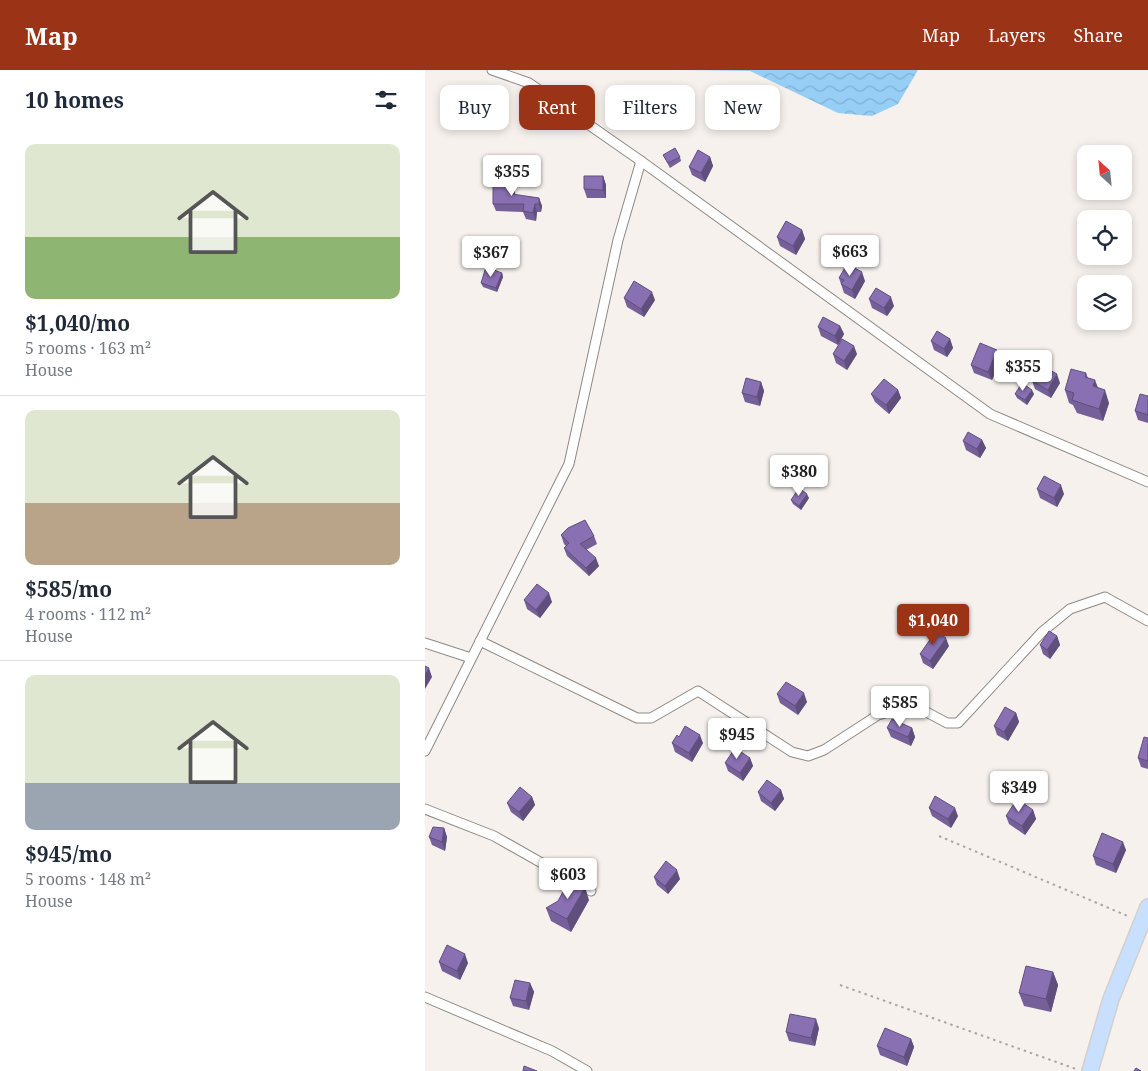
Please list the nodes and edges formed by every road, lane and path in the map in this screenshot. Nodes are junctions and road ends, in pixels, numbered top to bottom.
1 (492, 70) edge
2 (641, 161) junction
3 (1148, 482) edge
4 (1148, 620) edge
5 (480, 641) junction
6 (425, 643) edge
7 (471, 658) junction
8 (425, 751) edge
9 (425, 809) edge
10 (939, 836) dead end
11 (591, 891) dead end
12 (1148, 907) edge
13 (1142, 922) junction
14 (840, 985) dead end
15 (425, 997) edge
16 (587, 1071) edge
17 (1081, 1071) edge
18 (1090, 1071) edge

1 - 2 street
2 - 3 street
2 - 5 street
4 - 5 street
5 - 7 street
6 - 7 street
7 - 8 street
9 - 11 street
10 - 13 path
12 - 13 main road
13 - 18 main road
14 - 17 path
15 - 16 street

